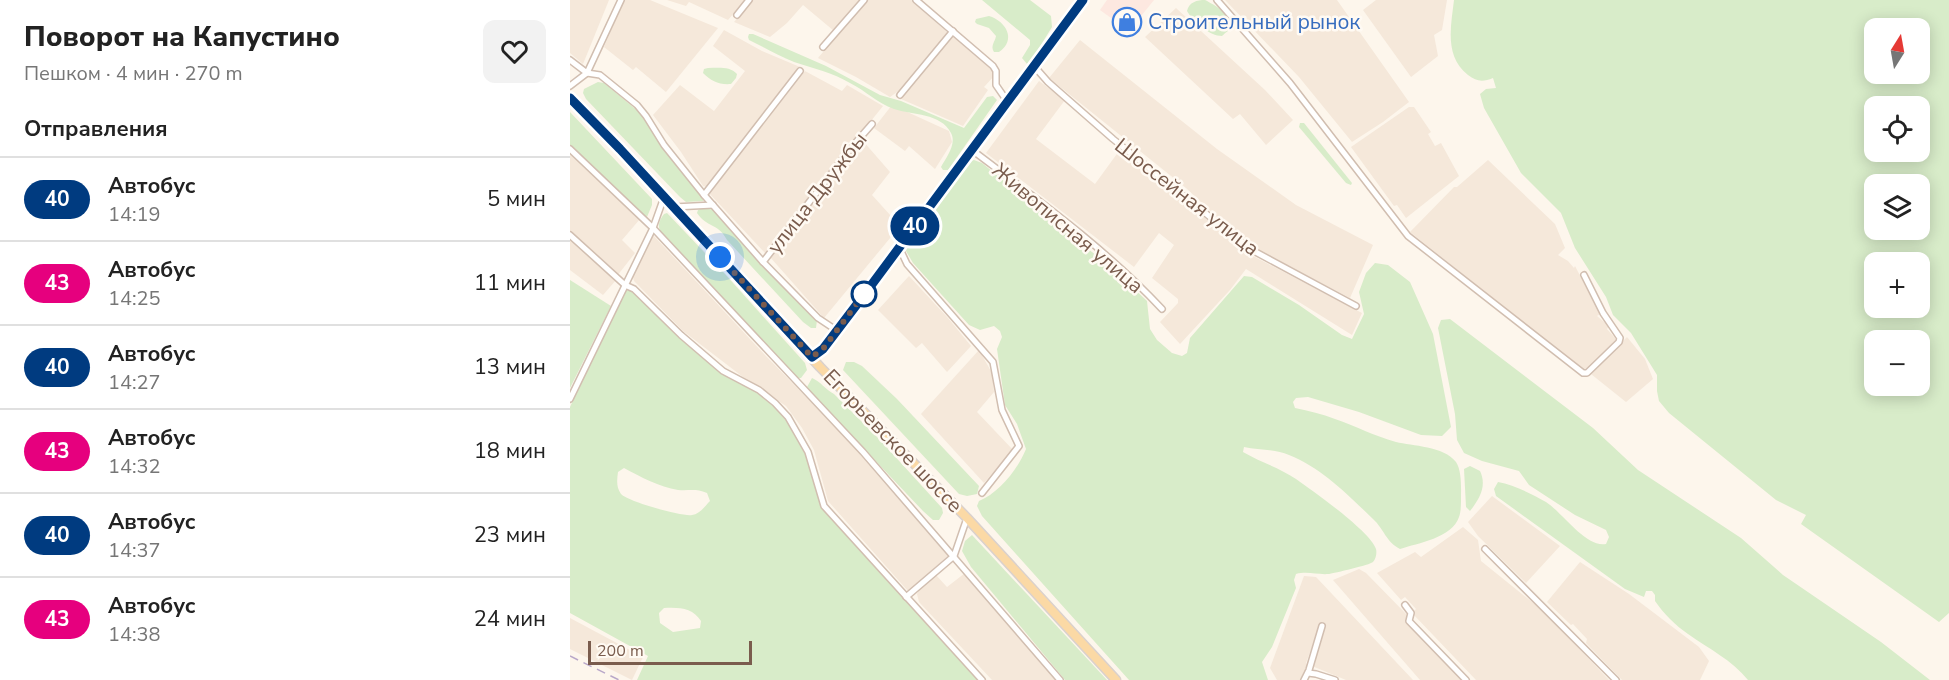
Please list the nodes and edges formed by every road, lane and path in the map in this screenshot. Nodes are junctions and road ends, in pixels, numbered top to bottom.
1 (749, 0) edge
2 (864, 0) edge
3 (916, 0) edge
4 (1083, 0) edge
5 (1217, 0) edge
6 (618, 1) edge
7 (737, 15) dead end
8 (953, 31) junction
9 (823, 47) dead end
10 (570, 60) edge
11 (1034, 66) junction
12 (800, 71) dead end
13 (587, 73) junction
14 (570, 86) edge
15 (900, 95) dead end
16 (570, 98) edge
17 (1008, 101) junction
18 (872, 124) dead end
19 (570, 150) edge
20 (972, 150) junction
21 (704, 195) junction
22 (664, 197) junction
23 (713, 205) junction
24 (674, 207) junction
25 (653, 228) junction
26 (570, 235) edge
27 (899, 247) junction
28 (763, 262) junction
29 (1584, 275) dead end
30 (625, 285) junction
31 (1356, 306) dead end
32 (1162, 309) dead end
33 (837, 330) junction
34 (812, 357) junction
35 (570, 399) edge
36 (982, 493) dead end
37 (968, 518) junction
38 (1485, 549) dead end
39 (954, 556) junction
40 (906, 597) junction
41 (1406, 605) dead end
42 (1322, 626) dead end
43 (1308, 673) junction
44 (982, 680) edge
45 (1060, 680) edge
46 (1116, 680) edge
47 (1304, 680) edge
48 (1335, 680) edge
49 (1466, 680) edge
50 (1616, 680) edge

1 - 7 street
2 - 9 street
3 - 8 street
4 - 11 main road
5 - 29 street
6 - 13 street
8 - 15 street
8 - 17 street
10 - 13 street
11 - 17 main road
11 - 31 street, Шоссейная улица
12 - 21 street
13 - 14 street
13 - 21 street
16 - 22 main road, Егорьевское шоссе
17 - 20 main road
18 - 28 street, улица Дружбы
19 - 25 street
20 - 27 main road
20 - 32 street, Живописная улица
21 - 23 street
22 - 24 main road, Егорьевское шоссе
22 - 25 street
23 - 24 street
23 - 28 street
24 - 34 main road, Егорьевское шоссе
25 - 30 street
25 - 39 street
26 - 30 street
27 - 33 main road
27 - 36 street
28 - 33 street
30 - 35 street
30 - 40 street
33 - 34 main road
34 - 37 main road, Егорьевское шоссе
37 - 39 street
37 - 46 main road, Егорьевское шоссе
38 - 50 street
39 - 40 street
39 - 45 street
40 - 44 street
41 - 49 street
42 - 43 street
43 - 47 street
43 - 48 street

